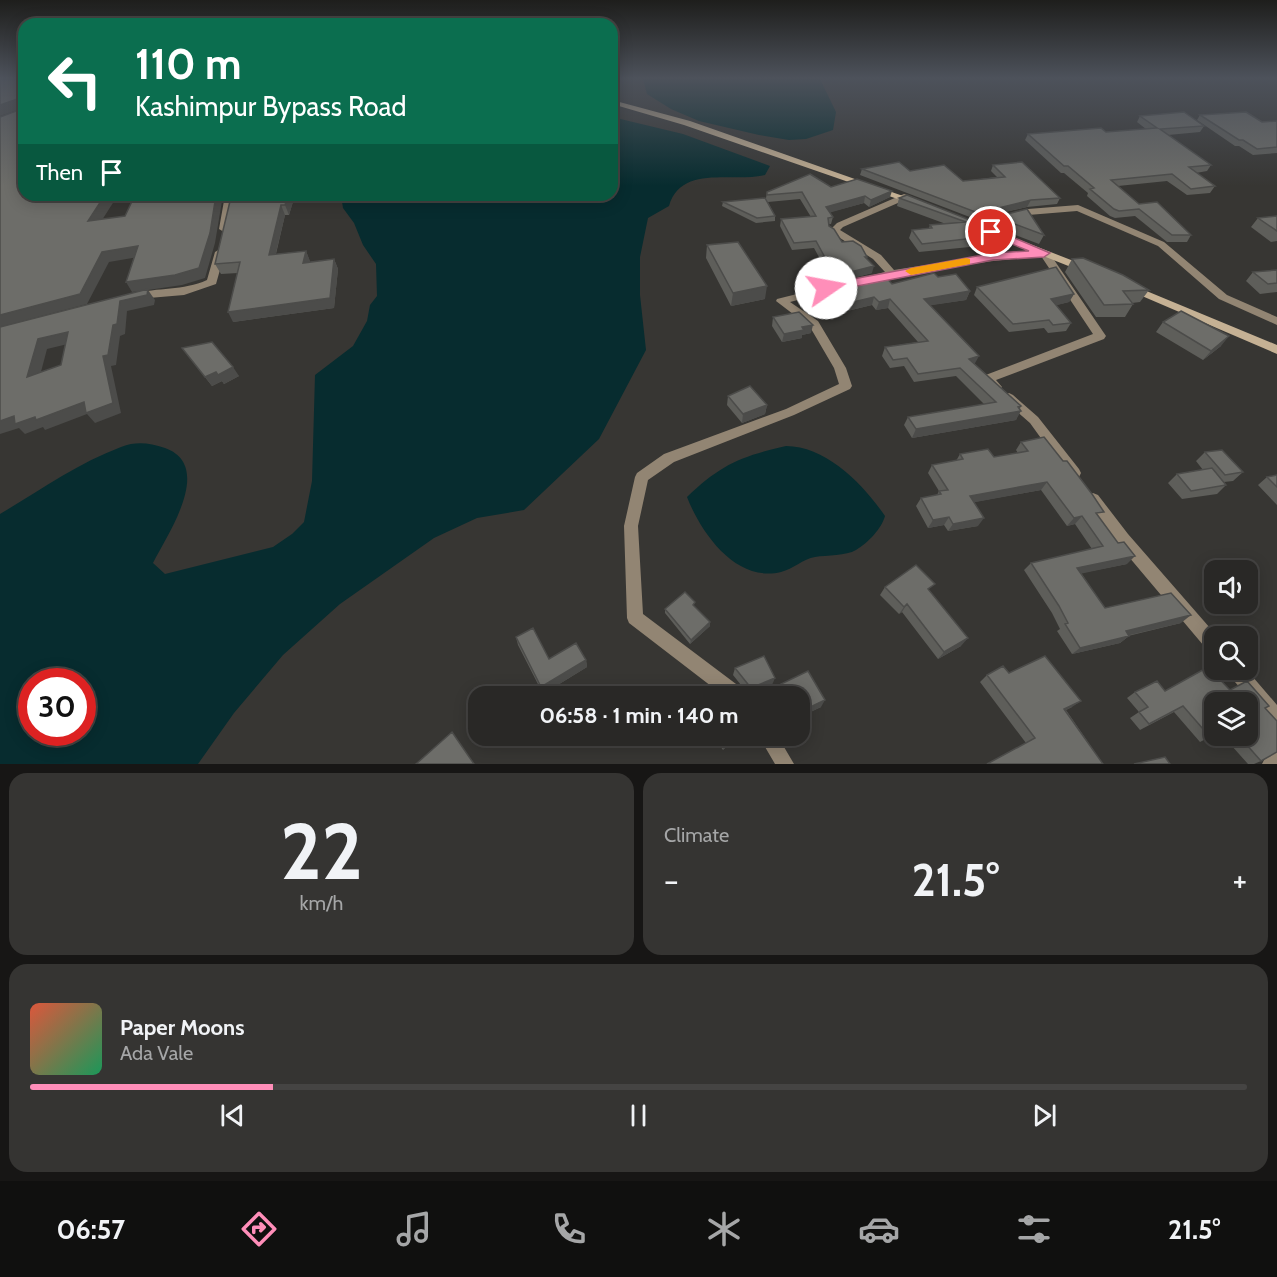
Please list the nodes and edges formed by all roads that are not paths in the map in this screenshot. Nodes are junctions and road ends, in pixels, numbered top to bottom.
1 (657, 115) edge
2 (904, 197) junction
3 (229, 201) edge
4 (924, 205) edge
5 (968, 223) joint
6 (1044, 253) junction
7 (892, 274) junction
8 (1101, 275) edge
9 (1120, 283) edge
10 (128, 298) edge
11 (1277, 321) edge
12 (1277, 350) edge
13 (1204, 633) edge
14 (1244, 680) edge
15 (725, 686) edge
16 (1277, 718) edge
17 (774, 746) edge
18 (1277, 760) edge
19 (785, 764) edge
20 (1271, 764) edge

1 - 2 main road
2 - 4 main road
2 - 7 street
3 - 10 street
5 - 6 main road
5 - 11 street
6 - 7 street
6 - 8 main road
6 - 13 street
7 - 15 street
9 - 12 main road
14 - 16 street
17 - 19 street
18 - 20 street

